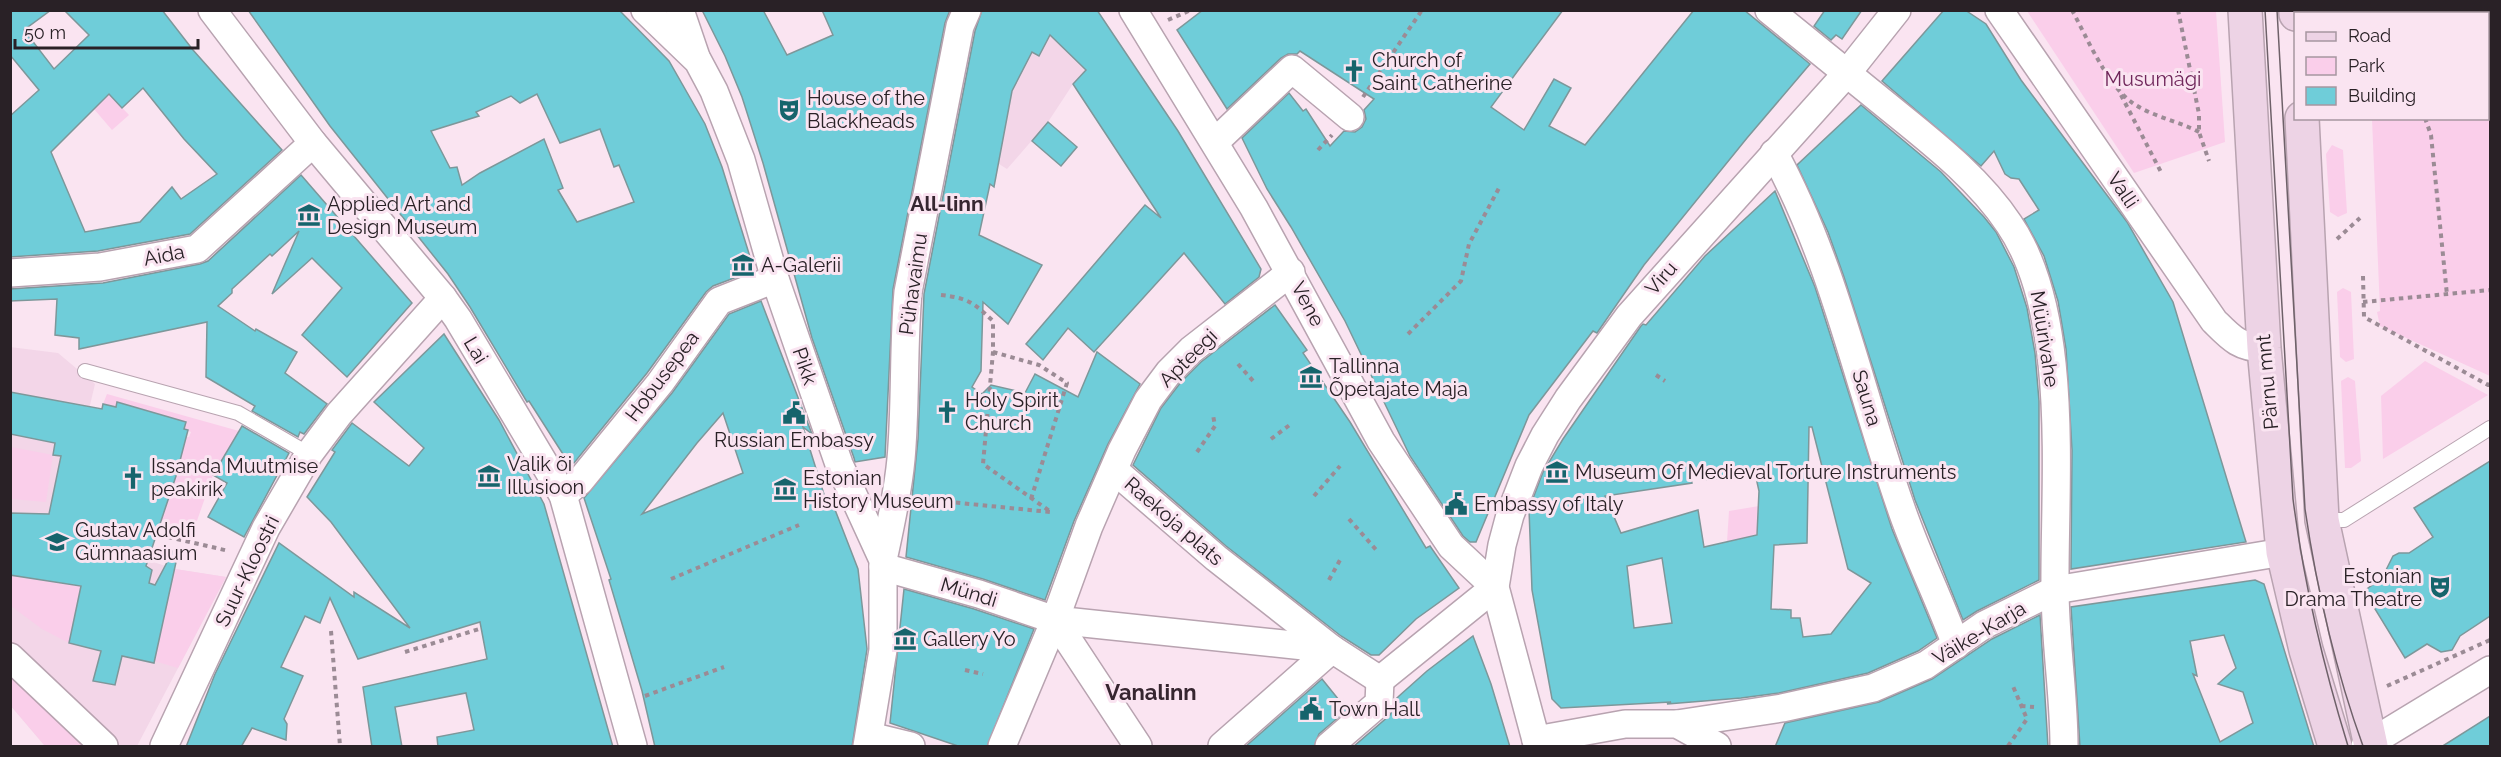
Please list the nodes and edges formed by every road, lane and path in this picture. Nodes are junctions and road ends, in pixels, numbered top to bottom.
1 (645, 10) edge
2 (680, 10) edge
3 (967, 10) edge
4 (1133, 10) edge
5 (1422, 10) edge
6 (1769, 10) edge
7 (1897, 10) edge
8 (1999, 10) edge
9 (2072, 10) edge
10 (2178, 10) edge
11 (2245, 10) edge
12 (2374, 10) edge
13 (213, 11) edge
14 (2348, 12) edge
15 (698, 61) junction
16 (1847, 73) junction
17 (2120, 93) junction
18 (1350, 117) joint
19 (2302, 120) edge
20 (2426, 120) edge
21 (2199, 132) junction
22 (1215, 142) junction
23 (313, 143) junction
24 (1774, 153) junction
25 (2209, 160) dead end
26 (2162, 174) dead end
27 (1499, 189) dead end
28 (1291, 272) junction
29 (10, 273) edge
30 (2363, 276) dead end
31 (775, 279) junction
32 (2490, 290) edge
33 (941, 295) dead end
34 (2447, 295) junction
35 (443, 298) junction
36 (2363, 302) junction
37 (1408, 334) dead end
38 (2264, 348) junction
39 (993, 352) junction
40 (1239, 364) dead end
41 (85, 371) dead end
42 (1656, 375) dead end
43 (1665, 381) dead end
44 (1254, 382) dead end
45 (2490, 383) edge
46 (1213, 415) dead end
47 (1291, 424) dead end
48 (2490, 428) edge
49 (1271, 439) dead end
50 (1197, 452) dead end
51 (309, 454) junction
52 (1340, 466) dead end
53 (1114, 470) junction
54 (563, 495) junction
55 (1314, 496) dead end
56 (896, 498) junction
57 (1030, 498) junction
58 (1349, 519) dead end
59 (2322, 520) junction
60 (1364, 523) dead end
61 (799, 525) dead end
62 (1359, 530) junction
63 (168, 537) dead end
64 (1378, 552) dead end
65 (2283, 552) junction
66 (253, 556) junction
67 (1340, 560) dead end
68 (883, 563) junction
69 (671, 579) dead end
70 (1329, 580) dead end
71 (1495, 587) junction
72 (2055, 590) junction
73 (1055, 620) junction
74 (479, 629) dead end
75 (331, 631) dead end
76 (2490, 640) edge
77 (1956, 645) junction
78 (1332, 649) junction
79 (405, 652) dead end
80 (10, 657) edge
81 (724, 667) dead end
82 (965, 670) dead end
83 (2490, 670) edge
84 (983, 674) dead end
85 (1380, 681) junction
86 (2012, 684) dead end
87 (2377, 688) dead end
88 (621, 703) junction
89 (2021, 706) junction
90 (2034, 707) dead end
91 (1677, 724) junction
92 (869, 741) edge
93 (1535, 743) edge
94 (2369, 745) edge
95 (104, 747) edge
96 (164, 747) edge
97 (340, 747) edge
98 (633, 747) edge
99 (911, 747) edge
100 (1002, 747) edge
101 (1138, 747) edge
102 (1222, 747) edge
103 (1329, 747) edge
104 (1717, 747) edge
105 (2008, 747) edge
106 (2064, 747) edge
107 (2335, 747) edge

1 - 15 street, Pikk
2 - 15 street
3 - 56 street, Pühavaimu
4 - 22 street, Vene
5 - 18 path
6 - 16 street, Müürivahe
7 - 16 street, Viru
8 - 38 street, Valli
9 - 17 path
10 - 21 path
11 - 38 main road, Pärnu mnt
12 - 14 path
13 - 23 street, Lai
15 - 31 street, Pikk
16 - 24 street, Viru
16 - 72 street, Müürivahe
17 - 21 path
17 - 26 path
18 - 22 street
19 - 59 main road
20 - 34 path
21 - 25 path
22 - 28 street, Vene
23 - 29 street, Aida
23 - 35 street, Lai
24 - 71 street, Viru
24 - 77 street, Sauna
27 - 37 path
28 - 53 street, Apteegi
28 - 71 street, Vene
30 - 36 path
31 - 54 street, Hobusepea
31 - 68 street, Pikk
32 - 34 path
33 - 39 path
34 - 36 path
35 - 51 street, Suur-Kloostri
35 - 54 street, Lai
36 - 45 path
38 - 65 main road, Pärnu mnt
39 - 57 path
39 - 57 path
40 - 44 path
41 - 51 lane
42 - 43 path
46 - 50 path
47 - 49 path
48 - 59 lane
51 - 66 street, Suur-Kloostri
52 - 55 path
53 - 73 street, Raekoja plats
53 - 78 street, Raekoja plats
54 - 88 street, Lai
56 - 57 path
56 - 68 street, Pühavaimu
58 - 62 path
59 - 94 main road
60 - 62 path
61 - 69 path
62 - 64 path
63 - 66 path
65 - 72 street, Väike-Karja
65 - 107 main road, Pärnu mnt
66 - 96 street, Suur-Kloostri
67 - 70 path
68 - 73 street, Mündi
68 - 92 street, Pikk
71 - 85 street
71 - 93 street
72 - 77 street, Väike-Karja
72 - 106 street, Müürivahe
73 - 78 street
73 - 100 street, Raekoja plats
73 - 101 street
74 - 79 path
75 - 97 path
76 - 87 path
77 - 91 street, Väike-Karja
78 - 85 street, Raekoja plats
78 - 102 street
80 - 95 street
81 - 88 path
82 - 84 path
83 - 94 street
85 - 103 street
86 - 89 path
88 - 98 street, Lai
89 - 90 path
89 - 105 path
91 - 93 street, Väike-Karja
91 - 104 street
92 - 99 street

